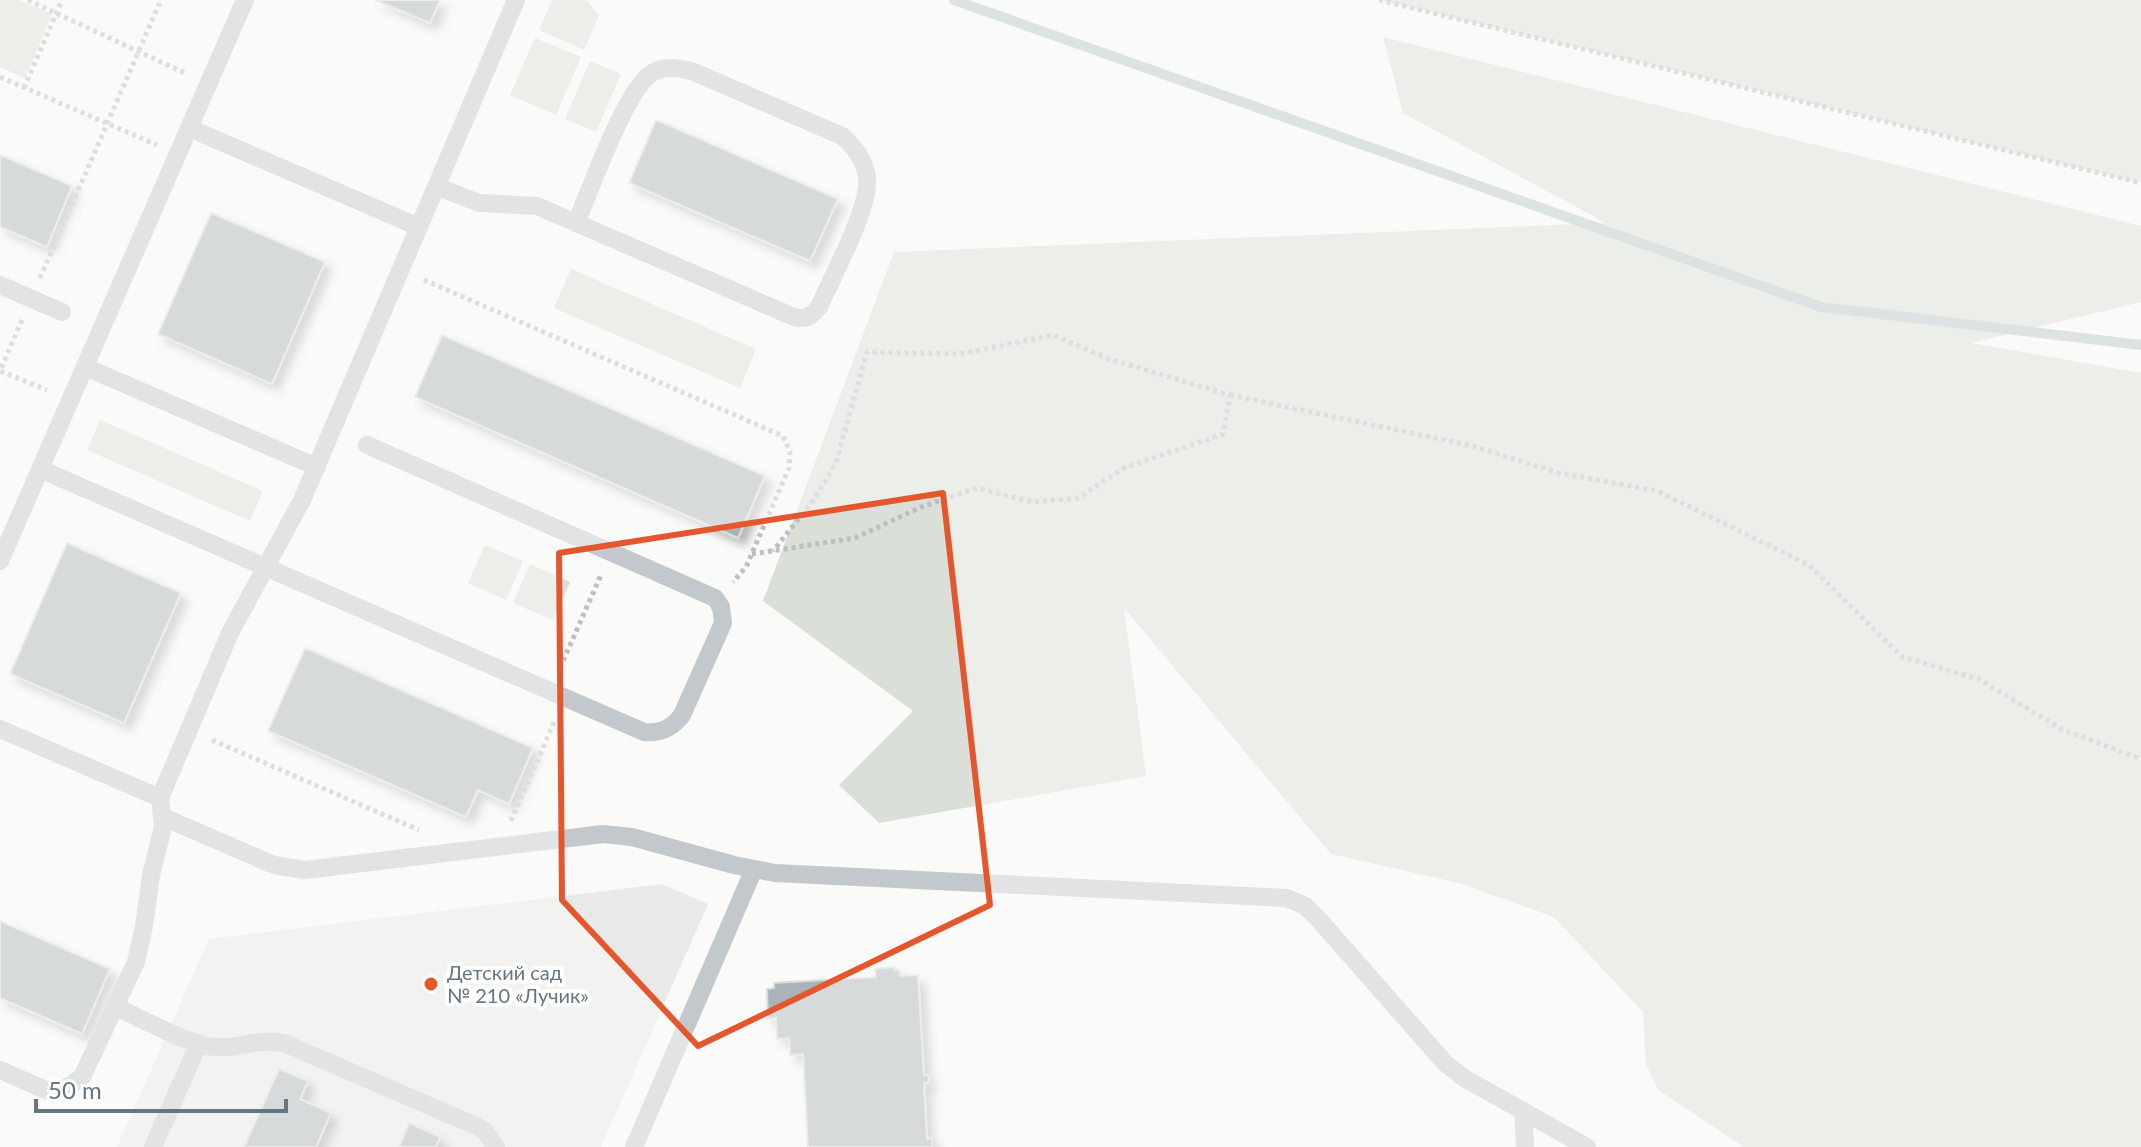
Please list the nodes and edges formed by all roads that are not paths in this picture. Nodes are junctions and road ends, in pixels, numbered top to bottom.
1 (245, 0) edge
2 (516, 0) edge
3 (189, 128) junction
4 (436, 186) junction
5 (576, 223) junction
6 (419, 227) junction
7 (0, 285) edge
8 (62, 312) dead end
9 (85, 367) junction
10 (367, 445) dead end
11 (317, 467) junction
12 (40, 469) junction
13 (0, 561) edge
14 (265, 567) junction
15 (0, 729) edge
16 (160, 798) junction
17 (163, 817) junction
18 (754, 869) junction
19 (116, 1007) junction
20 (199, 1043) junction
21 (0, 1070) edge
22 (1523, 1111) junction
23 (153, 1147) edge
24 (496, 1147) edge
25 (634, 1147) edge
26 (1525, 1147) edge
27 (1587, 1147) edge

1 - 3 lane
2 - 4 lane
3 - 6 lane
3 - 9 lane
4 - 5 lane
4 - 6 lane
5 - 5 lane
6 - 11 lane
7 - 8 lane
9 - 11 lane
9 - 12 lane
10 - 14 lane
11 - 14 lane
12 - 13 lane
12 - 14 lane
14 - 16 lane
15 - 16 lane
16 - 17 lane
17 - 18 lane
17 - 19 lane
18 - 22 lane
18 - 25 lane
19 - 20 lane
19 - 21 lane
20 - 23 lane
20 - 24 lane
22 - 26 lane
22 - 27 lane

